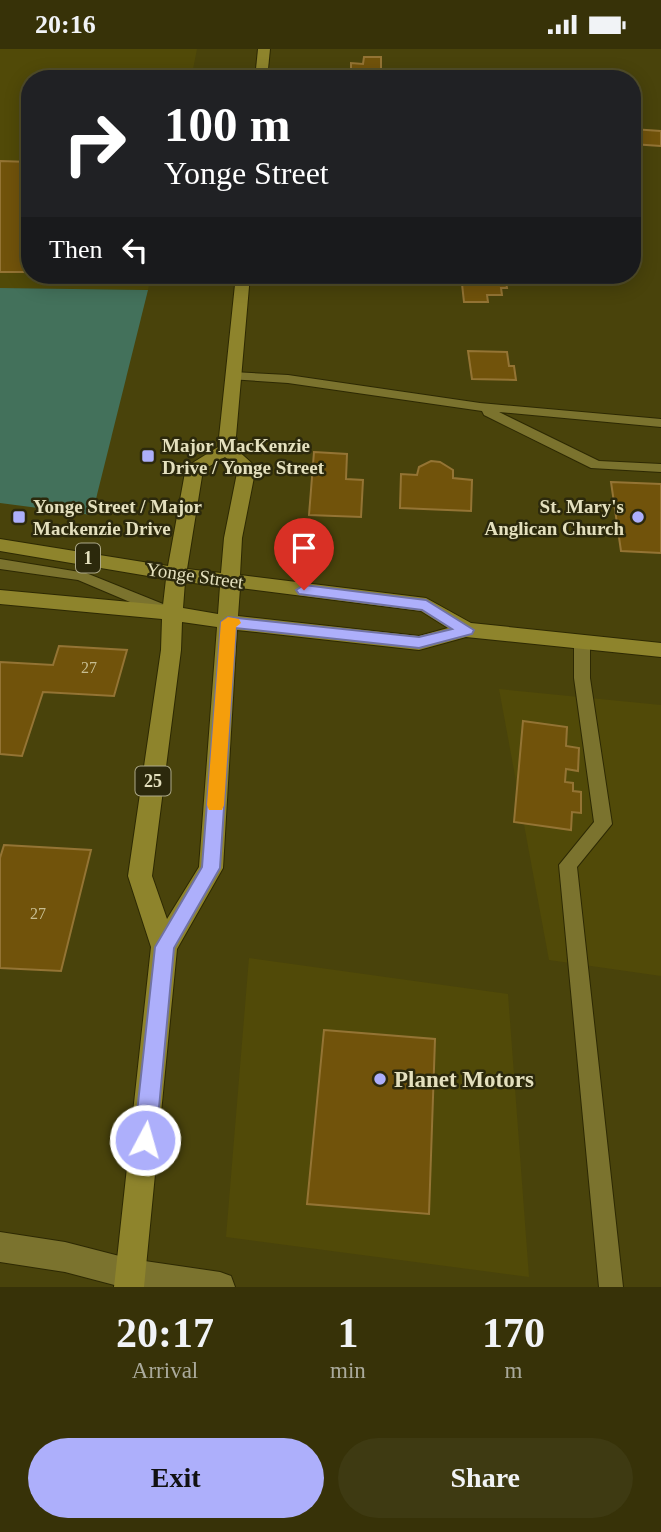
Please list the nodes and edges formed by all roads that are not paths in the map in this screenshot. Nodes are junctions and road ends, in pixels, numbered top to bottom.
1 (264, 49) edge
2 (262, 70) edge
3 (242, 284) edge
4 (233, 376) junction
5 (480, 407) junction
6 (661, 423) edge
7 (226, 449) junction
8 (661, 468) edge
9 (0, 545) edge
10 (0, 564) edge
11 (176, 573) junction
12 (232, 580) junction
13 (0, 597) edge
14 (171, 613) junction
15 (228, 622) junction
16 (466, 630) junction
17 (582, 642) junction
18 (661, 650) edge
19 (164, 947) junction
20 (0, 1247) edge
21 (130, 1281) edge
22 (220, 1287) edge
23 (611, 1287) edge

1 - 2 main road
3 - 4 main road
4 - 5 lane
4 - 7 main road
5 - 6 lane
5 - 8 lane
7 - 11 main road, 25
7 - 12 main road, 25
9 - 11 main road, Yonge Street / 1
10 - 14 lane
11 - 12 main road, Yonge Street / 1
11 - 14 main road, 25
12 - 15 main road, 25
12 - 16 main road, Yonge Street
13 - 14 main road, Yonge Street
14 - 15 main road, Yonge Street
14 - 19 main road, 25
15 - 16 main road, Yonge Street
15 - 19 main road, 25
16 - 17 main road, Yonge Street
17 - 18 main road, Yonge Street
17 - 23 lane
19 - 21 main road, 25
20 - 21 street
21 - 22 street

